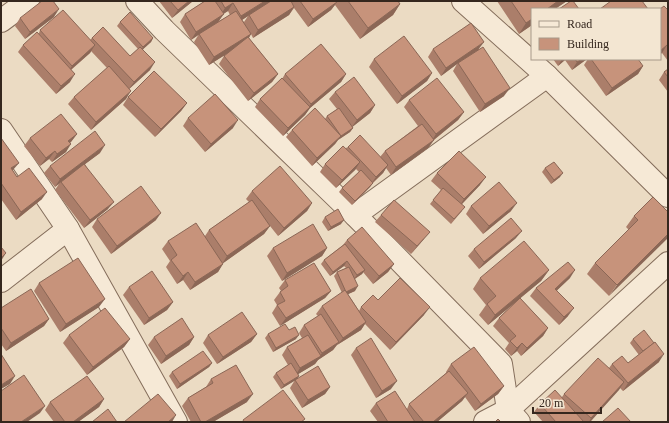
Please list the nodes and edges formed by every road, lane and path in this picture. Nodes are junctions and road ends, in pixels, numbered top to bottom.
1 (28, 1) edge
2 (138, 1) edge
3 (463, 1) edge
4 (1, 21) edge
5 (547, 76) junction
6 (1, 130) edge
7 (664, 184) edge
8 (355, 215) junction
9 (68, 229) junction
10 (668, 263) edge
11 (1, 282) edge
12 (514, 416) edge
13 (176, 422) edge
14 (485, 422) edge

1 - 4 street
2 - 8 street
3 - 5 street
5 - 7 street
5 - 8 street
6 - 9 street
8 - 12 street
9 - 11 street
9 - 13 street
10 - 12 street
12 - 14 street

